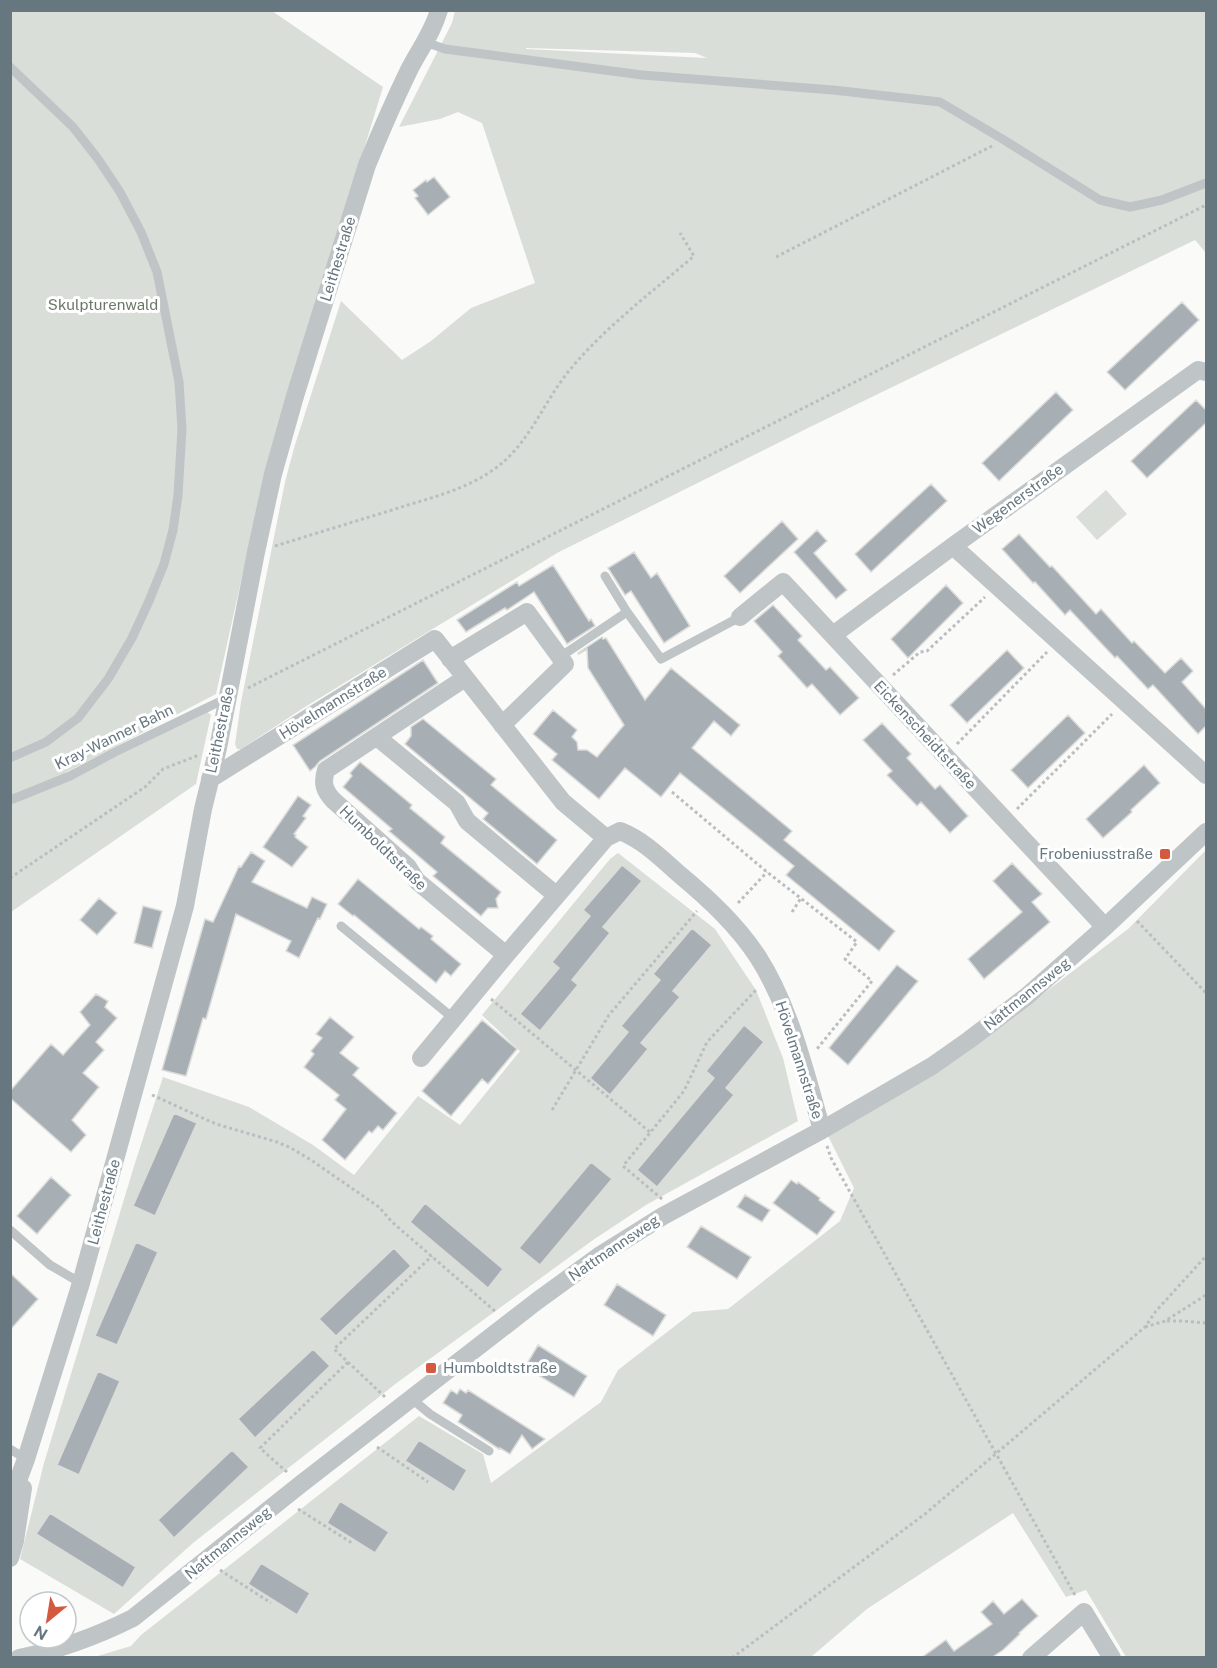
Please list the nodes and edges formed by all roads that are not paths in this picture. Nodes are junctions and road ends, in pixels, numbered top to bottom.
1 (439, 10) edge
2 (425, 42) junction
3 (10, 67) edge
4 (1206, 183) edge
5 (1206, 372) edge
6 (953, 546) junction
7 (604, 576) dead end
8 (627, 612) junction
9 (740, 617) joint
10 (833, 635) junction
11 (560, 657) junction
12 (450, 659) junction
13 (465, 678) junction
14 (227, 698) junction
15 (502, 725) junction
16 (377, 737) junction
17 (10, 758) edge
18 (1206, 775) edge
19 (210, 779) junction
20 (12, 799) edge
21 (1206, 832) edge
22 (606, 838) junction
23 (556, 895) junction
24 (341, 926) dead end
25 (1105, 927) junction
26 (506, 955) junction
27 (453, 1018) junction
28 (421, 1058) dead end
29 (822, 1130) junction
30 (10, 1230) edge
31 (81, 1283) junction
32 (405, 1404) junction
33 (10, 1449) edge
34 (489, 1451) dead end
35 (26, 1460) junction
36 (10, 1502) edge
37 (10, 1558) edge
38 (10, 1650) edge
39 (19, 1657) edge
40 (1031, 1658) edge
41 (1112, 1658) edge

1 - 2 street, Leithestraße
2 - 4 lane
2 - 14 street, Leithestraße
3 - 17 lane
5 - 6 street, Wegenerstraße
6 - 10 street, Wegenerstraße
6 - 18 street
7 - 8 lane
8 - 9 lane
8 - 11 lane
9 - 10 street, Eickenscheidtstraße
10 - 25 street, Eickenscheidtstraße
11 - 12 street
11 - 15 street
12 - 13 street, Hövelmannstraße
12 - 19 street, Hövelmannstraße
13 - 15 street, Hövelmannstraße
13 - 16 street, Humboldtstraße
14 - 19 street, Leithestraße
14 - 20 lane, Kray-Wanner Bahn
15 - 22 street, Hövelmannstraße
16 - 23 street
16 - 26 street, Humboldtstraße
19 - 31 street, Leithestraße
21 - 25 street, Nattmannsweg
22 - 23 street
22 - 29 street, Hövelmannstraße
23 - 26 street
24 - 27 lane
25 - 29 street, Nattmannsweg
26 - 27 street
27 - 28 street
29 - 32 street, Nattmannsweg
30 - 31 lane
31 - 35 street, Leithestraße
32 - 34 lane
32 - 39 street, Nattmannsweg
33 - 35 lane
35 - 36 street, Leithestraße
35 - 37 street, Leithestraße
38 - 39 street, Nattmannsweg
40 - 41 street

